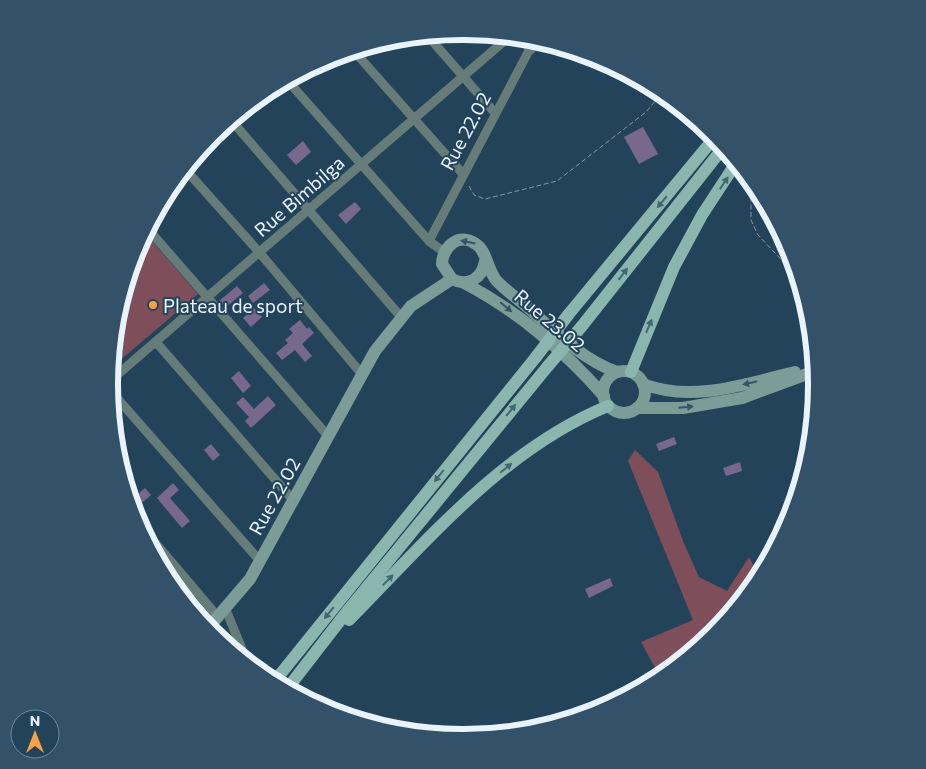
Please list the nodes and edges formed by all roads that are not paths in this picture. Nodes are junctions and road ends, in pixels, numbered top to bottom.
1 (433, 42) edge
2 (502, 42) edge
3 (528, 47) edge
4 (531, 50) joint
5 (358, 56) edge
6 (463, 76) junction
7 (292, 86) edge
8 (496, 114) junction
9 (413, 119) junction
10 (236, 125) edge
11 (710, 144) edge
12 (719, 154) edge
13 (360, 165) junction
14 (732, 170) edge
15 (463, 174) junction
16 (190, 175) edge
17 (308, 210) junction
18 (153, 235) edge
19 (429, 241) junction
20 (259, 252) junction
21 (444, 252) junction
22 (485, 261) junction
23 (443, 266) junction
24 (458, 281) junction
25 (207, 297) junction
26 (419, 298) junction
27 (401, 317) junction
28 (156, 342) junction
29 (617, 372) junction
30 (631, 372) junction
31 (807, 372) edge
32 (807, 373) edge
33 (118, 374) edge
34 (361, 374) junction
35 (643, 384) junction
36 (119, 400) edge
37 (606, 401) junction
38 (637, 408) junction
39 (328, 436) junction
40 (293, 500) junction
41 (158, 545) edge
42 (260, 561) junction
43 (222, 614) junction
44 (214, 622) edge
45 (242, 649) edge
46 (305, 665) junction
47 (279, 676) edge
48 (291, 683) edge

1 - 6 street
2 - 6 street, Rue Bimbilga
3 - 4 street
4 - 8 street, Rue 22.02
5 - 9 street
6 - 8 street
6 - 9 street, Rue Bimbilga
7 - 13 street
8 - 15 street, Rue 22.02
9 - 13 street, Rue Bimbilga
9 - 15 street
10 - 17 street
11 -> 47 main road, bridge
46 -> 12 main road, bridge
13 - 17 street, Rue Bimbilga
13 - 19 street
30 -> 14 main road
15 - 19 street, Rue 22.02
16 - 20 street
17 - 20 street, Rue Bimbilga
17 - 27 street
18 - 25 street
19 - 21 street
20 - 25 street, Rue Bimbilga
20 - 34 street
22 -> 21 street, Rue 23.02
21 - 23 street
22 - 24 street
22 - 29 street, Rue 23.02
23 - 24 street, Rue 23.02
23 - 26 street
24 - 26 street
24 -> 37 street, Rue 23.02
25 - 28 street, Rue Bimbilga
25 - 39 street
26 - 27 street
27 - 34 street
28 - 33 street, Rue Bimbilga
28 - 40 street
29 - 30 street, Rue 23.02
29 - 37 street
30 - 35 street
31 -> 35 street
38 -> 32 street
34 - 39 street, Rue 22.02
35 - 38 street
36 - 42 street
37 - 38 street
46 -> 37 main road
39 - 40 street, Rue 22.02
40 - 42 street, Rue 22.02
41 - 43 street
42 - 43 street, Rue 22.02
43 - 44 street, Rue 22.02
43 - 45 street
46 - 48 main road

